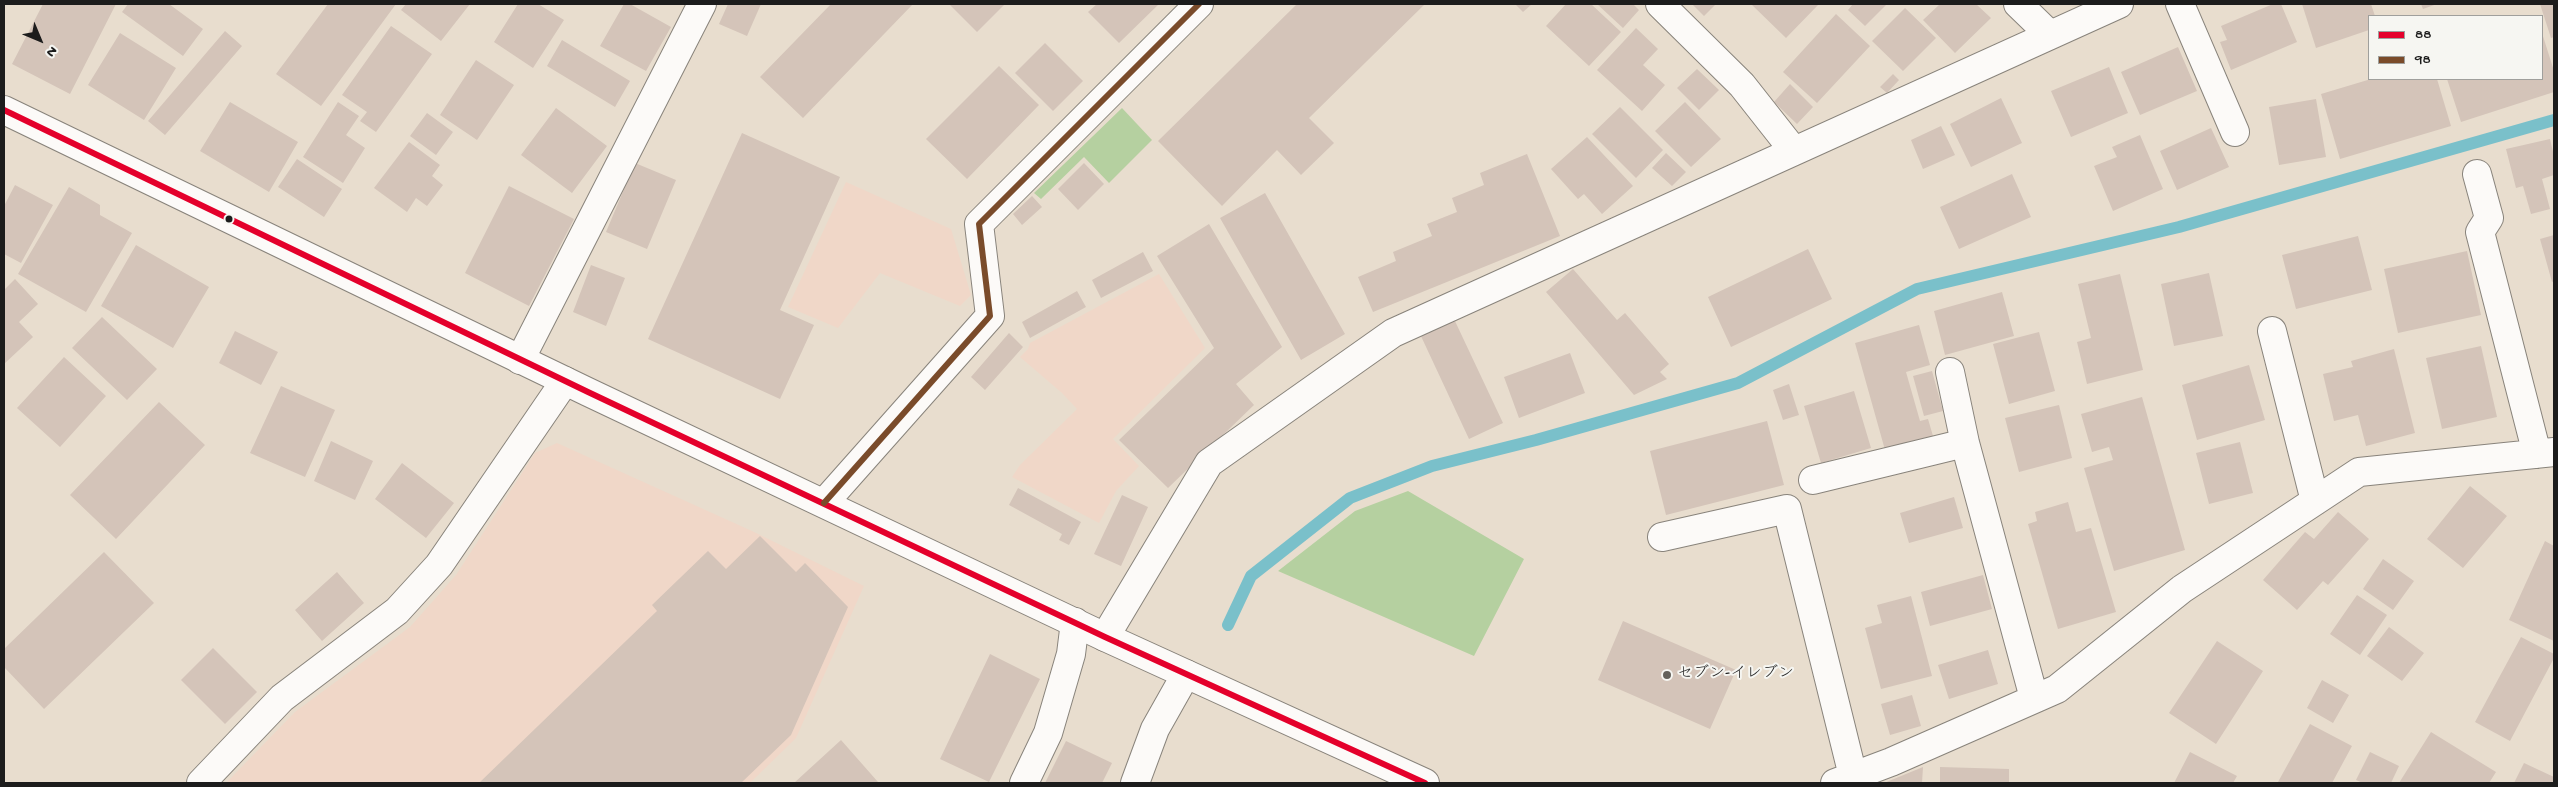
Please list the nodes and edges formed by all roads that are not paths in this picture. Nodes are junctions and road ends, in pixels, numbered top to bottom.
1 (702, 4) edge
2 (1199, 4) edge
3 (1660, 4) edge
4 (2018, 4) edge
5 (2119, 4) edge
6 (2180, 4) edge
7 (2050, 35) junction
8 (4, 110) edge
9 (2234, 132) dead end
10 (1794, 151) junction
11 (2477, 174) dead end
12 (2272, 331) dead end
13 (520, 360) junction
14 (1950, 372) dead end
15 (565, 381) junction
16 (1965, 443) junction
17 (2545, 453) edge
18 (1813, 480) dead end
19 (2315, 501) junction
20 (824, 503) junction
21 (1662, 536) dead end
22 (1075, 622) junction
23 (1106, 636) junction
24 (1186, 674) junction
25 (2034, 698) junction
26 (1844, 780) edge
27 (201, 783) edge
28 (1024, 783) edge
29 (1134, 783) edge
30 (1425, 783) edge

1 - 13 street
2 - 20 street
3 - 10 street
4 - 7 street
5 - 7 street
6 - 9 street
7 - 10 street
8 - 13 street
10 - 23 street
11 - 17 street
12 - 19 street
13 - 15 street
14 - 16 street
15 - 20 street
15 - 27 street
16 - 18 street
16 - 25 street
17 - 19 street
19 - 25 street
20 - 22 street
21 - 26 street
22 - 23 street
22 - 28 street
23 - 24 street
24 - 29 street
24 - 30 street
25 - 26 street

